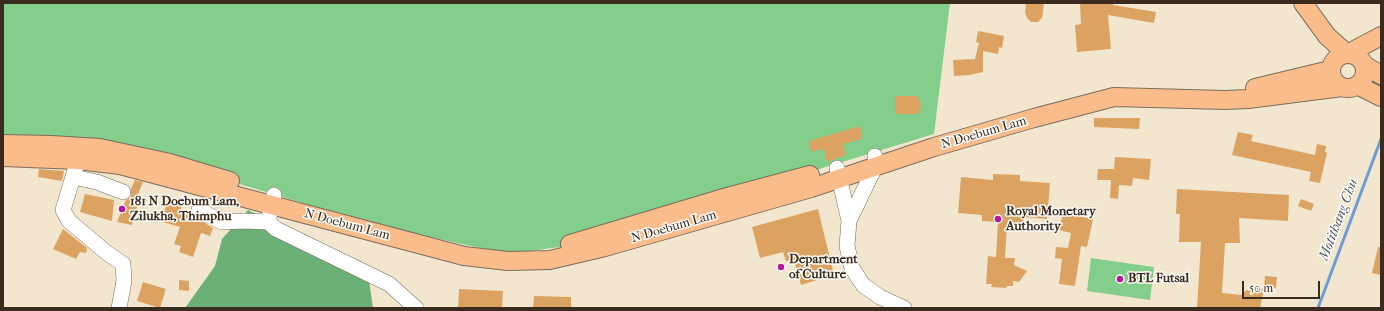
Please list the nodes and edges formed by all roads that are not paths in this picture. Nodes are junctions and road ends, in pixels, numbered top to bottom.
1 (1303, 3) edge
2 (1327, 36) junction
3 (1381, 36) edge
4 (1381, 46) edge
5 (1355, 58) junction
6 (1331, 67) junction
7 (1381, 75) edge
8 (1363, 91) edge
9 (3, 144) edge
10 (3, 157) edge
11 (78, 160) junction
12 (875, 161) junction
13 (839, 173) junction
14 (73, 177) junction
15 (123, 192) dead end
16 (273, 200) junction
17 (199, 210) dead end
18 (849, 220) junction
19 (268, 222) junction
20 (119, 308) edge
21 (416, 308) edge
22 (904, 308) edge

1 - 2 main road
2 - 5 main road
2 - 6 main road
3 - 5 main road
4 - 5 main road
5 - 6 main road
5 - 7 main road
5 - 8 main road
6 - 8 main road
6 - 12 main road, N Doebum Lam
8 - 12 main road, N Doebum Lam
9 - 16 main road, N Doebum Lam
10 - 11 main road, N Doebum Lam
11 - 14 street
11 - 16 main road, N Doebum Lam
12 - 13 main road, N Doebum Lam
12 - 18 street
13 - 16 main road, N Doebum Lam
13 - 18 street
14 - 15 street
14 - 20 street
16 - 19 street
17 - 19 street
18 - 22 street
19 - 21 street

